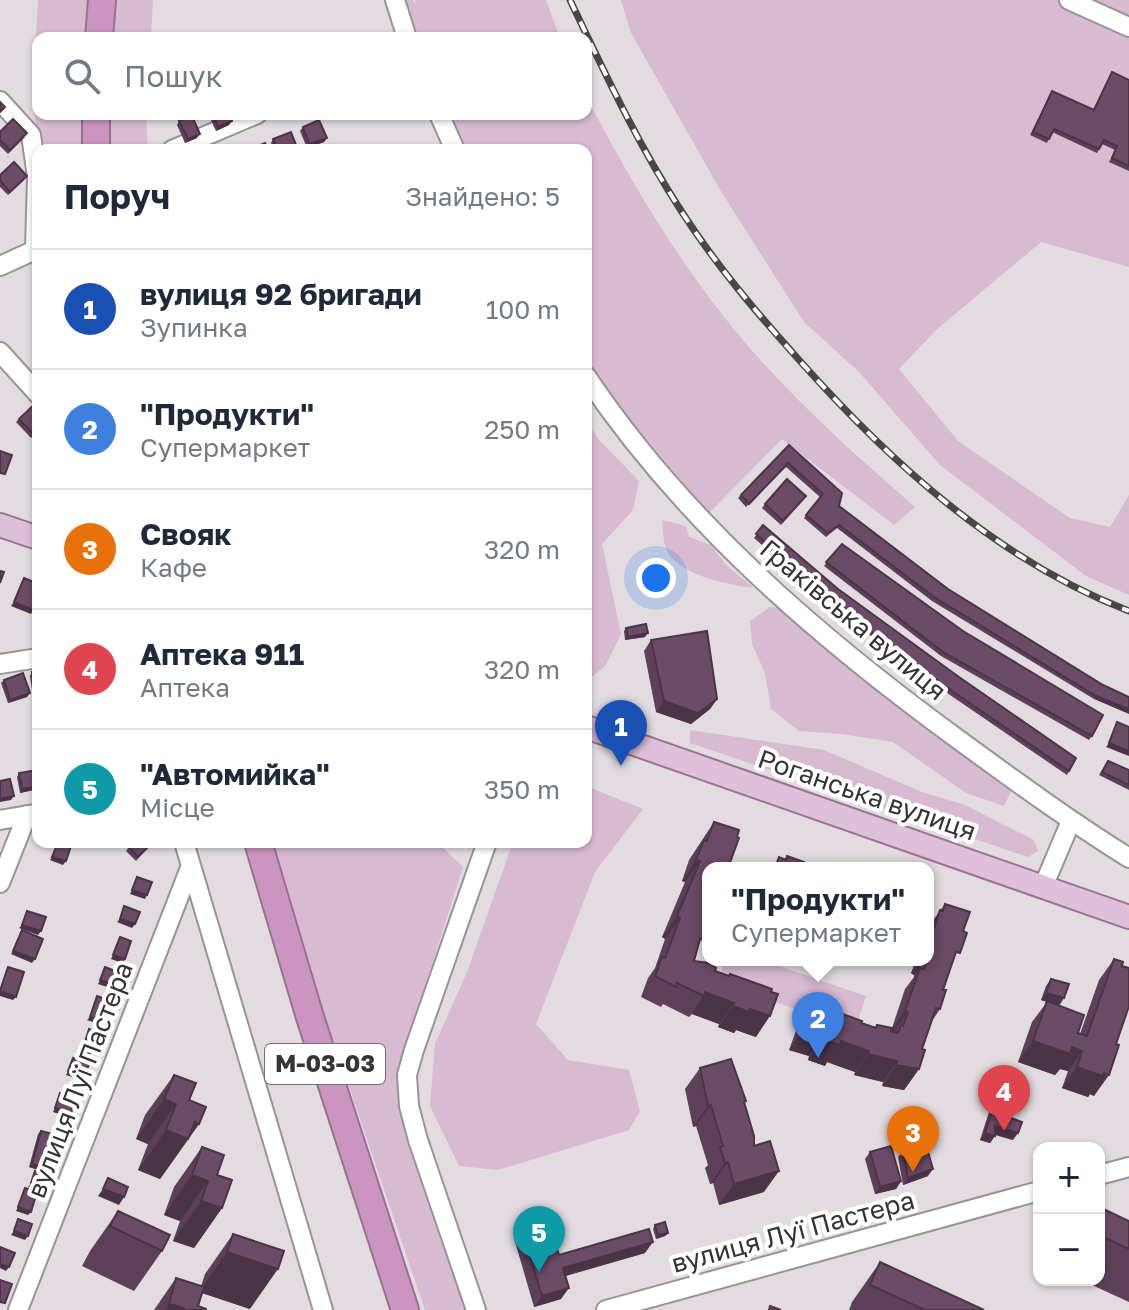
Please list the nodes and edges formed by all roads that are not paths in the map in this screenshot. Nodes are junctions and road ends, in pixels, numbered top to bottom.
1 (102, 0) edge
2 (395, 0) edge
3 (1069, 0) edge
4 (1129, 27) edge
5 (99, 32) edge
6 (405, 32) edge
7 (0, 101) edge
8 (96, 120) edge
9 (243, 120) edge
10 (442, 120) edge
11 (32, 144) edge
12 (96, 144) edge
13 (186, 144) edge
14 (452, 144) edge
15 (32, 251) edge
16 (0, 266) edge
17 (0, 352) edge
18 (592, 385) edge
19 (32, 387) edge
20 (0, 525) edge
21 (32, 536) edge
22 (32, 659) edge
23 (0, 664) edge
24 (592, 729) edge
25 (32, 814) edge
26 (32, 816) edge
27 (0, 820) edge
28 (1071, 821) junction
29 (185, 848) edge
30 (260, 848) edge
31 (485, 848) edge
32 (1129, 858) edge
33 (190, 868) junction
34 (0, 883) edge
35 (1043, 887) junction
36 (1129, 917) edge
37 (1129, 1167) edge
38 (1105, 1173) edge
39 (1033, 1193) edge
40 (18, 1310) edge
41 (323, 1310) edge
42 (405, 1310) edge
43 (476, 1310) edge
44 (606, 1310) edge

1 - 5 highway
2 - 6 street
3 - 4 street
7 - 11 street
8 - 12 highway
9 - 13 street
10 - 14 street
15 - 16 street
17 - 19 street
18 - 28 street, Граківська вулиця
20 - 21 main road
22 - 23 street
24 - 35 main road, Роганська вулиця
25 - 27 street
26 - 34 street
28 - 32 street, Граківська вулиця
28 - 35 street
29 - 33 street
30 - 42 highway, М-03-03
31 - 43 street
33 - 40 street, вулиця Луї Пастера
33 - 41 street
35 - 36 main road, Роганська вулиця
37 - 38 street
39 - 44 street, вулиця Луї Пастера

